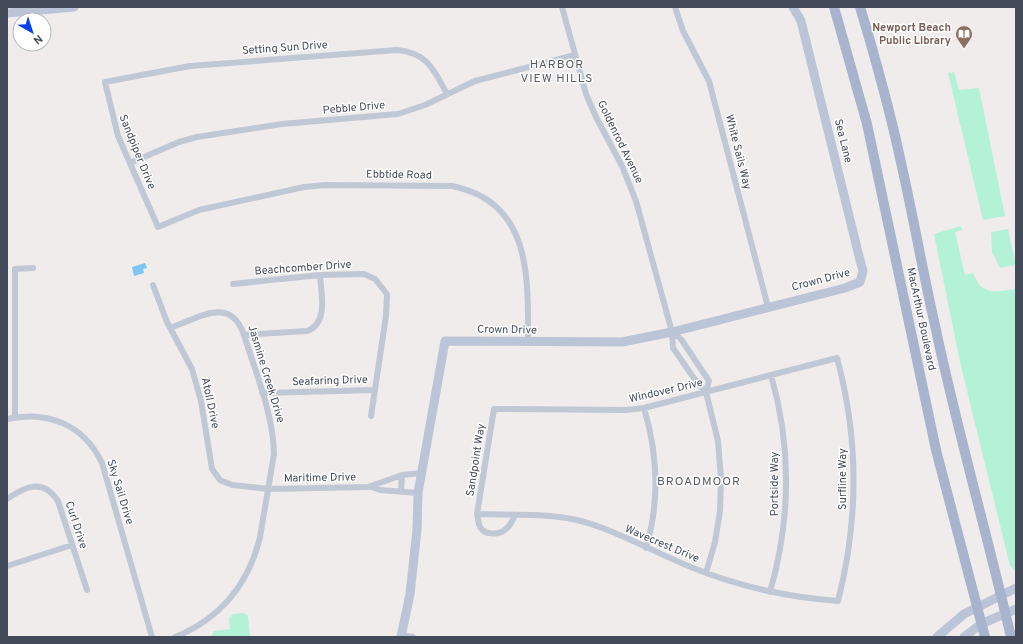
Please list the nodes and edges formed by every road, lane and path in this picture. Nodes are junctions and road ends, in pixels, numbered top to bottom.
1 (74, 7) edge
2 (562, 7) edge
3 (675, 7) edge
4 (793, 7) edge
5 (834, 7) edge
6 (860, 7) edge
7 (7, 13) edge
8 (575, 55) junction
9 (105, 82) joint
10 (447, 94) junction
11 (130, 163) junction
12 (158, 227) joint
13 (33, 268) dead end
14 (320, 275) junction
15 (860, 282) joint
16 (234, 284) dead end
17 (153, 285) dead end
18 (768, 307) junction
19 (170, 328) junction
20 (672, 332) junction
21 (244, 335) junction
22 (528, 342) junction
23 (837, 358) joint
24 (772, 375) junction
25 (374, 390) junction
26 (706, 392) junction
27 (262, 393) junction
28 (644, 408) junction
29 (494, 409) joint
30 (371, 416) dead end
31 (15, 417) junction
32 (7, 419) edge
33 (421, 473) junction
34 (402, 475) junction
35 (371, 487) junction
36 (269, 489) junction
37 (401, 491) junction
38 (418, 493) junction
39 (7, 498) edge
40 (477, 514) junction
41 (516, 515) junction
42 (72, 545) junction
43 (646, 548) junction
44 (7, 566) edge
45 (706, 574) junction
46 (1016, 588) edge
47 (87, 590) dead end
48 (770, 592) junction
49 (1002, 594) junction
50 (838, 600) joint
51 (978, 607) junction
52 (1016, 609) edge
53 (1005, 613) junction
54 (981, 624) junction
55 (401, 636) edge
56 (152, 637) edge
57 (175, 637) edge
58 (414, 637) edge
59 (937, 637) edge
60 (964, 637) edge
61 (985, 637) edge
62 (1011, 637) edge

1 - 7 street
2 - 8 street, Goldenrod Avenue
3 - 18 street, White Sails Way
4 - 15 street, Sea Lane
5 - 51 main road, MacArthur Boulevard
6 - 49 main road, MacArthur Boulevard
8 - 10 street, Pebble Drive
8 - 20 street, Goldenrod Avenue
9 - 10 street, Setting Sun Drive
9 - 11 street, Sandpiper Drive
10 - 11 street, Pebble Drive
11 - 12 street, Sandpiper Drive
12 - 22 street, Ebbtide Road
13 - 31 street
14 - 16 street, Beachcomber Drive
14 - 21 street
14 - 25 street, Beachcomber Drive
15 - 18 street, Crown Drive
17 - 19 street, Atoll Drive
18 - 20 street, Crown Drive
19 - 21 street, Jasmine Creek Drive
19 - 36 street, Atoll Drive
20 - 22 street, Crown Drive
20 - 26 street, Goldenrod Avenue
20 - 26 street, Goldenrod Avenue
21 - 27 street, Jasmine Creek Drive
22 - 33 street, Crown Drive
23 - 24 street, Windover Drive
23 - 50 street, Surfline Way
24 - 26 street, Windover Drive
24 - 48 street, Portside Way
25 - 27 street, Seafaring Drive
25 - 30 street, Beachcomber Drive
26 - 28 street, Windover Drive
26 - 45 street, Goldenrod Avenue
27 - 36 street, Jasmine Creek Drive
28 - 29 street, Windover Drive
28 - 43 street
29 - 40 street, Sandpoint Way
31 - 32 street, Sky Sail Drive
31 - 56 street, Sky Sail Drive
33 - 34 street, Maritime Drive
33 - 38 street, Crown Drive
34 - 35 street, Maritime Drive
34 - 37 street
35 - 36 street, Maritime Drive
35 - 37 street, Maritime Drive
36 - 57 street, Jasmine Creek Drive
37 - 38 street, Maritime Drive
38 - 55 street, Crown Drive
39 - 42 street, Curl Drive
40 - 41 street, Wavecrest Drive
40 - 41 street
41 - 43 street, Wavecrest Drive
42 - 44 street
42 - 47 street, Curl Drive
43 - 45 street, Wavecrest Drive
45 - 48 street, Wavecrest Drive
46 - 49 street
48 - 50 street, Wavecrest Drive
49 - 51 street
49 - 53 main road, MacArthur Boulevard
51 - 54 main road, MacArthur Boulevard
51 - 59 street
52 - 53 street
53 - 54 street
53 - 62 main road, MacArthur Boulevard
54 - 60 street
54 - 61 main road, MacArthur Boulevard
55 - 58 street

